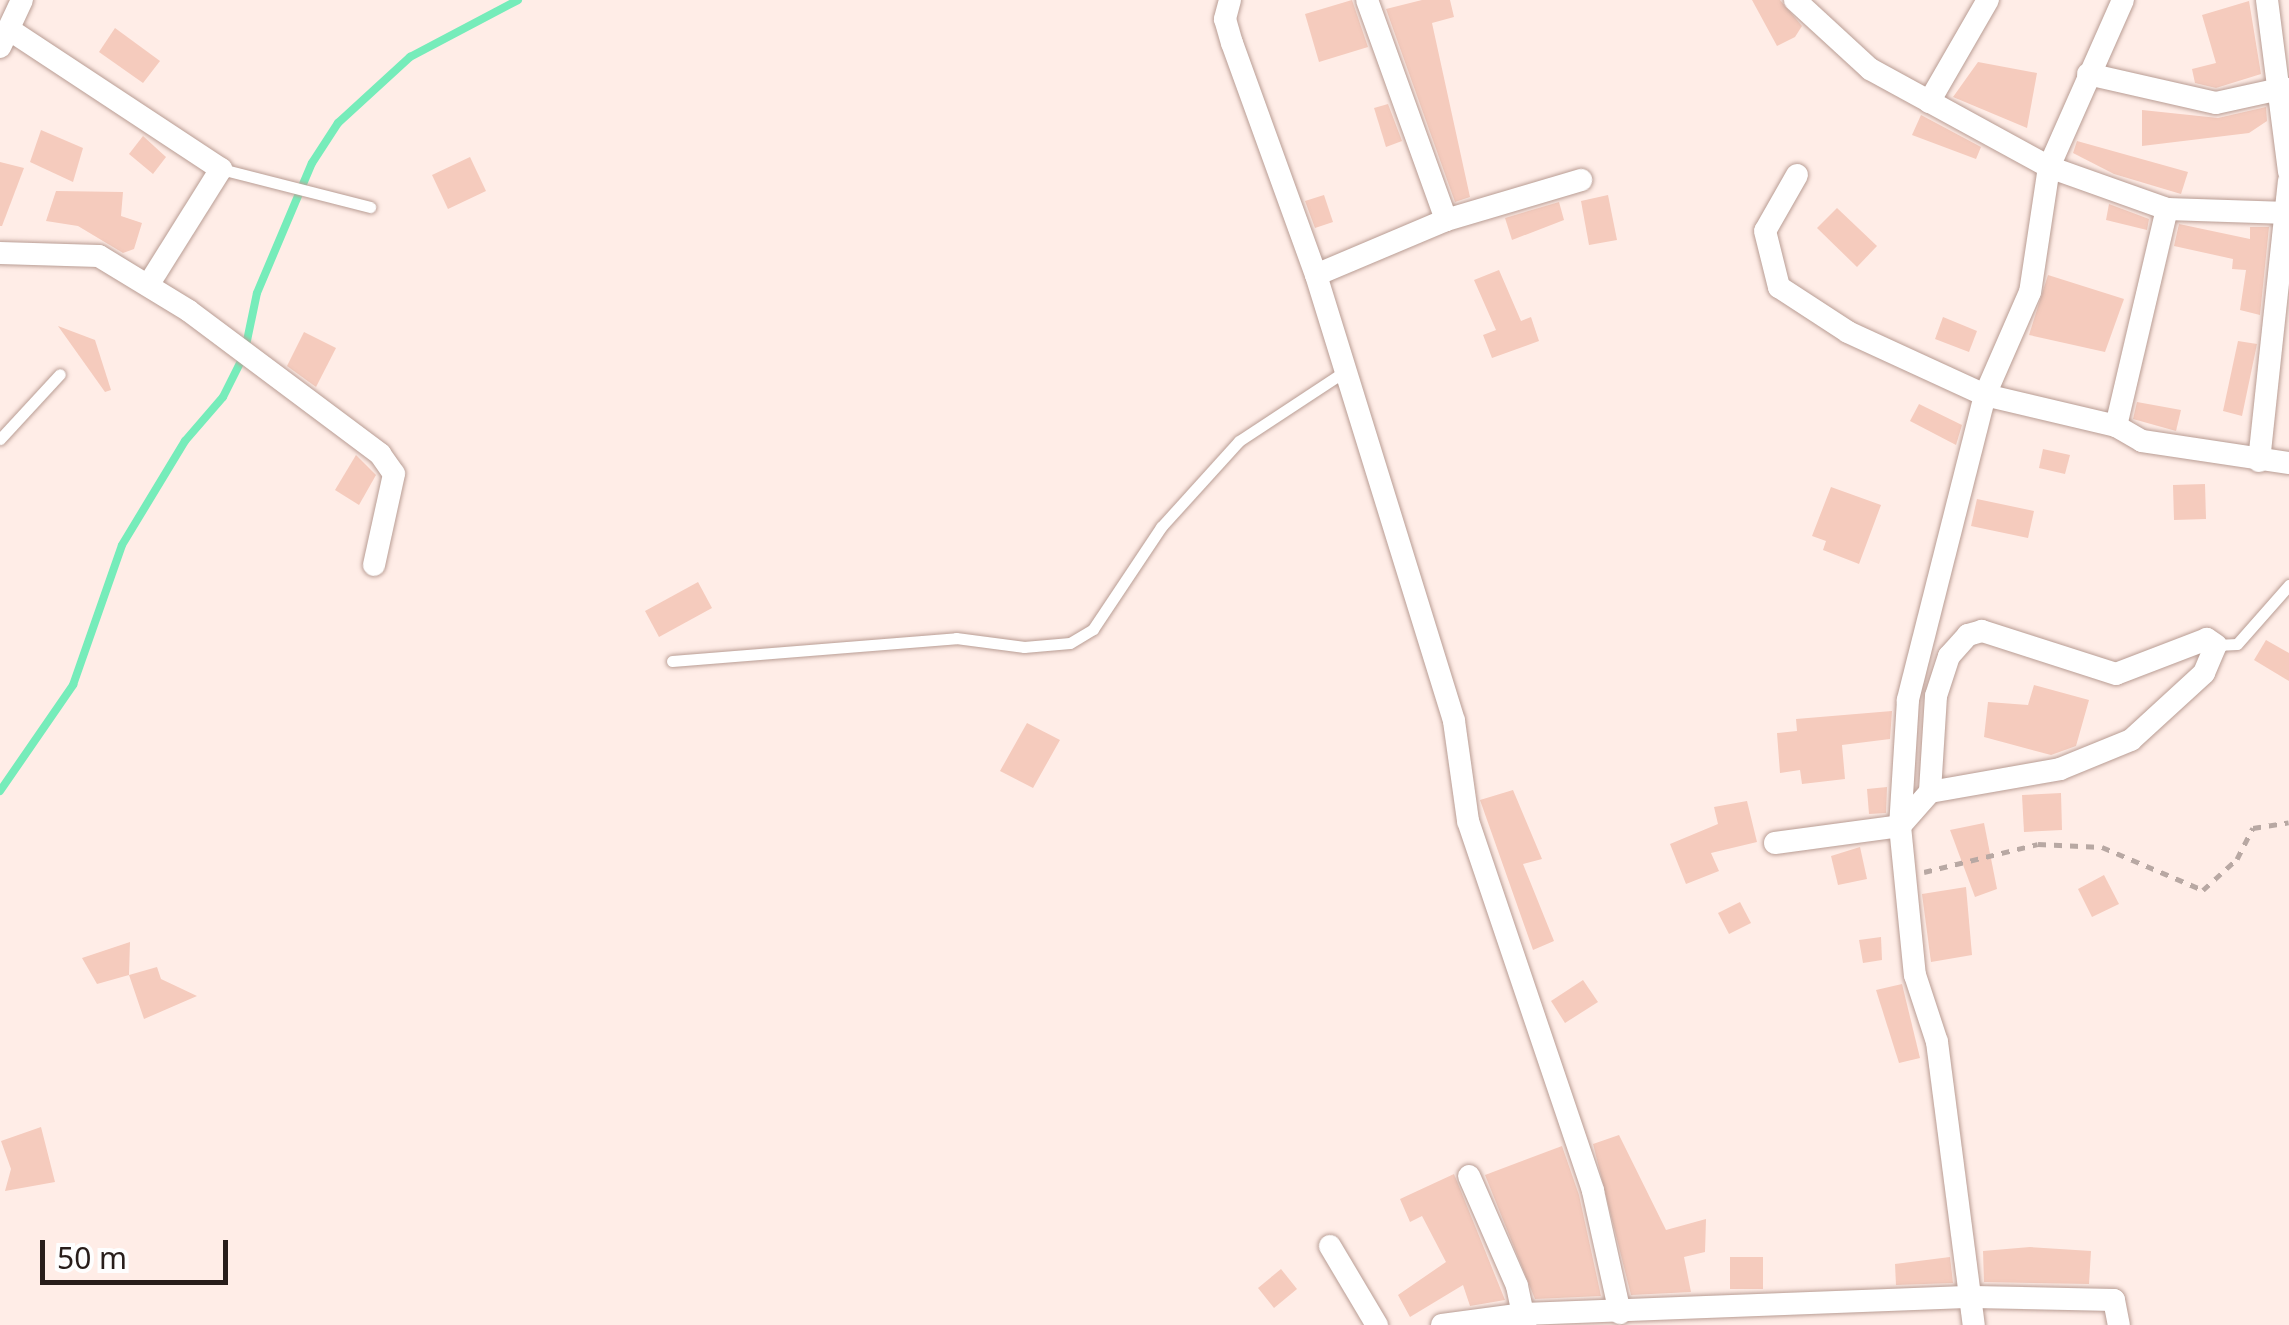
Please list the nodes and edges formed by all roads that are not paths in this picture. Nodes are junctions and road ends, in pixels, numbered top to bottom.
1 (22, 0) edge
2 (1230, 0) edge
3 (1367, 0) edge
4 (1796, 0) edge
5 (1988, 0) edge
6 (2123, 0) edge
7 (2267, 0) edge
8 (5, 39) edge
9 (2088, 74) junction
10 (2284, 88) junction
11 (1929, 102) junction
12 (2049, 167) junction
13 (221, 169) junction
14 (2289, 172) edge
15 (1797, 175) dead end
16 (1582, 180) dead end
17 (2289, 182) edge
18 (370, 207) dead end
19 (2167, 209) junction
20 (2288, 212) edge
21 (1446, 220) junction
22 (0, 253) edge
23 (2286, 272) edge
24 (1316, 274) junction
25 (149, 284) junction
26 (1344, 371) junction
27 (60, 374) dead end
28 (1985, 394) junction
29 (2116, 426) junction
30 (0, 439) edge
31 (2259, 461) junction
32 (2289, 463) edge
33 (374, 565) dead end
34 (2289, 585) edge
35 (2216, 645) junction
36 (672, 661) dead end
37 (1930, 792) junction
38 (1900, 826) junction
39 (1775, 843) dead end
40 (1469, 1176) dead end
41 (1330, 1246) dead end
42 (1973, 1296) junction
43 (1620, 1313) junction
44 (1819, 1314) edge
45 (1671, 1317) edge
46 (1524, 1320) edge
47 (1377, 1325) edge
48 (1442, 1325) edge
49 (1974, 1325) edge
50 (2118, 1325) edge

1 - 8 street
2 - 24 street
3 - 21 street
4 - 11 street
5 - 11 street
6 - 9 street
7 - 10 street
8 - 13 street
9 - 10 street
9 - 12 street
10 - 14 street
11 - 12 street
12 - 19 street
12 - 28 street
13 - 18 lane
13 - 25 street
15 - 28 street
16 - 21 street
17 - 20 street
19 - 20 street
19 - 29 street
20 - 23 street
21 - 24 street
22 - 25 street
23 - 31 street
24 - 26 street
25 - 33 street
26 - 36 lane
26 - 43 street
27 - 30 lane
28 - 29 street
28 - 38 street
29 - 31 street
31 - 32 street
34 - 35 lane
35 - 37 street
35 - 37 street
37 - 38 street
38 - 39 street
38 - 42 street
40 - 46 street
41 - 47 street
42 - 44 street
42 - 49 street
42 - 50 street
43 - 45 street
43 - 46 street
44 - 45 street
46 - 48 street

